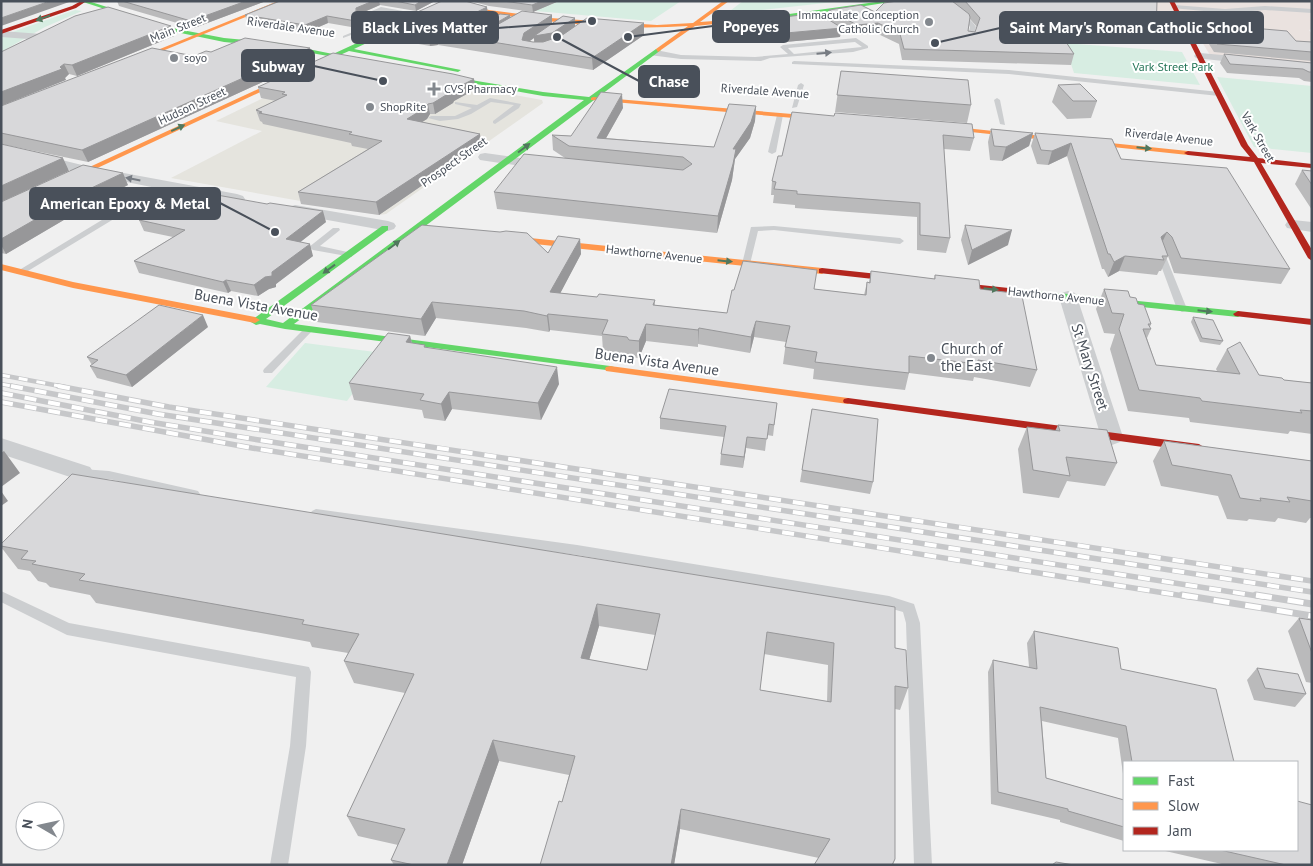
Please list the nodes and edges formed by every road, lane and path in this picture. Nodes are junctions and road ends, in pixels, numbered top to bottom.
1 (83, 1) edge
2 (282, 1) edge
3 (727, 1) edge
4 (894, 1) edge
5 (942, 1) edge
6 (447, 2) edge
7 (848, 4) edge
8 (1172, 4) edge
9 (109, 11) junction
10 (1312, 11) edge
11 (691, 12) dead end
12 (503, 14) junction
13 (422, 15) junction
14 (87, 16) edge
15 (526, 16) junction
16 (383, 21) junction
17 (488, 21) edge
18 (567, 21) junction
19 (516, 23) edge
20 (403, 24) junction
21 (692, 26) junction
22 (668, 27) junction
23 (55, 29) edge
24 (555, 29) edge
25 (1, 33) edge
26 (843, 33) edge
27 (200, 34) junction
28 (42, 37) junction
29 (345, 37) dead end
30 (653, 38) dead end
31 (850, 40) junction
32 (970, 40) edge
33 (25, 46) edge
34 (348, 49) junction
35 (654, 53) junction
36 (792, 55) junction
37 (334, 56) junction
38 (1200, 56) junction
39 (794, 63) dead end
40 (1312, 67) edge
41 (111, 70) edge
42 (800, 85) dead end
43 (583, 87) junction
44 (600, 92) junction
45 (1219, 94) junction
46 (568, 97) junction
47 (590, 99) junction
48 (997, 100) dead end
49 (456, 103) edge
50 (478, 107) junction
51 (794, 107) junction
52 (552, 108) dead end
53 (780, 115) junction
54 (431, 118) edge
55 (930, 118) edge
56 (495, 122) dead end
57 (1003, 124) junction
58 (918, 126) edge
59 (1132, 135) dead end
60 (1240, 146) junction
61 (498, 147) dead end
62 (1261, 148) dead end
63 (1, 149) edge
64 (772, 152) dead end
65 (1256, 160) junction
66 (479, 161) joint
67 (506, 161) junction
68 (1312, 166) edge
69 (565, 168) edge
70 (86, 170) junction
71 (166, 185) junction
72 (250, 202) edge
73 (278, 207) edge
74 (1, 211) edge
75 (392, 223) junction
76 (1293, 225) junction
77 (1312, 227) edge
78 (415, 229) junction
79 (336, 230) dead end
80 (435, 231) edge
81 (484, 236) edge
82 (900, 241) dead end
83 (1160, 252) edge
84 (348, 254) junction
85 (1312, 258) edge
86 (746, 264) junction
87 (1, 267) edge
88 (20, 272) junction
89 (1068, 298) junction
90 (1182, 309) junction
91 (256, 322) junction
92 (1312, 322) edge
93 (285, 326) junction
94 (308, 330) junction
95 (268, 371) dead end
96 (1112, 437) junction
97 (1, 446) edge
98 (1207, 449) edge
99 (78, 479) joint
100 (208, 496) edge
101 (304, 512) edge
102 (1, 596) edge
103 (279, 865) edge
104 (924, 865) edge

1 - 9 street
1 -> 25 street
2 - 27 street, Main Street
3 - 21 street, Prospect Street
4 - 7 street
5 - 32 lane
6 - 12 street
6 - 13 street, Hudson Street
7 - 21 street
8 - 10 lane
8 - 38 street, Vark Street
9 - 14 street
9 - 27 street
11 - 22 street
12 - 15 street
12 - 17 lane
13 - 16 lane
13 - 20 street, Hudson Street
15 - 18 street
15 - 19 lane
16 - 20 lane
16 - 29 lane
18 - 22 street
18 - 24 lane
20 - 34 street, Hudson Street
21 - 22 street
21 - 35 street, Prospect Street
22 - 30 street
23 - 28 street
25 - 28 street
26 - 31 lane
27 - 34 street, Riverdale Avenue
27 - 37 street, Riverdale Avenue
27 - 41 street, Main Street
28 - 33 street
31 - 36 lane
36 -> 31 lane
34 - 37 street, Hudson Street
34 - 43 street, Riverdale Avenue
35 - 36 lane
35 - 44 street, Prospect Street
37 - 46 street, Riverdale Avenue
70 -> 37 street, Hudson Street
38 - 40 street
38 - 45 street, Vark Street
39 - 45 lane
42 - 51 lane
43 - 44 street, Riverdale Avenue
43 - 46 street
44 - 47 street, Prospect Street
44 - 51 street, Riverdale Avenue
45 - 60 street, Vark Street
46 - 47 street, Riverdale Avenue
46 - 52 street
47 - 53 street, Riverdale Avenue
67 -> 47 street, Prospect Street
48 - 57 lane
49 - 50 lane
50 - 54 lane
50 - 56 lane
51 - 53 street, Riverdale Avenue
53 - 64 lane
55 - 57 street, Riverdale Avenue
57 - 59 street, Riverdale Avenue
58 -> 65 street, Riverdale Avenue
60 - 62 street
60 - 65 street, Vark Street
61 - 66 street, Prospect Street
63 - 70 street
65 - 68 street, Riverdale Avenue
65 - 76 street, Vark Street
66 - 67 street
67 - 69 street
67 - 78 street, Prospect Street
71 -> 70 street
70 - 74 street, Hudson Street
71 - 72 street
71 - 88 lane
73 - 75 street
75 - 78 street
75 - 84 street
76 - 77 street
76 - 85 street, Vark Street
78 - 80 street
93 -> 78 street, Prospect Street
79 - 84 lane
81 -> 86 street, Hawthorne Avenue
82 - 86 lane
83 - 90 lane
84 -> 91 street
86 -> 89 street, Hawthorne Avenue
87 - 88 street, Buena Vista Avenue
88 - 91 street, Buena Vista Avenue
89 - 90 street, Hawthorne Avenue
89 - 96 street, St Mary Street
90 -> 92 street, Hawthorne Avenue
91 - 93 street, Buena Vista Avenue
93 - 94 street, Buena Vista Avenue
94 - 95 lane
94 - 96 street, Buena Vista Avenue
96 - 98 street, Buena Vista Avenue
97 - 99 street
99 - 100 lane
101 - 104 lane
102 - 103 lane

